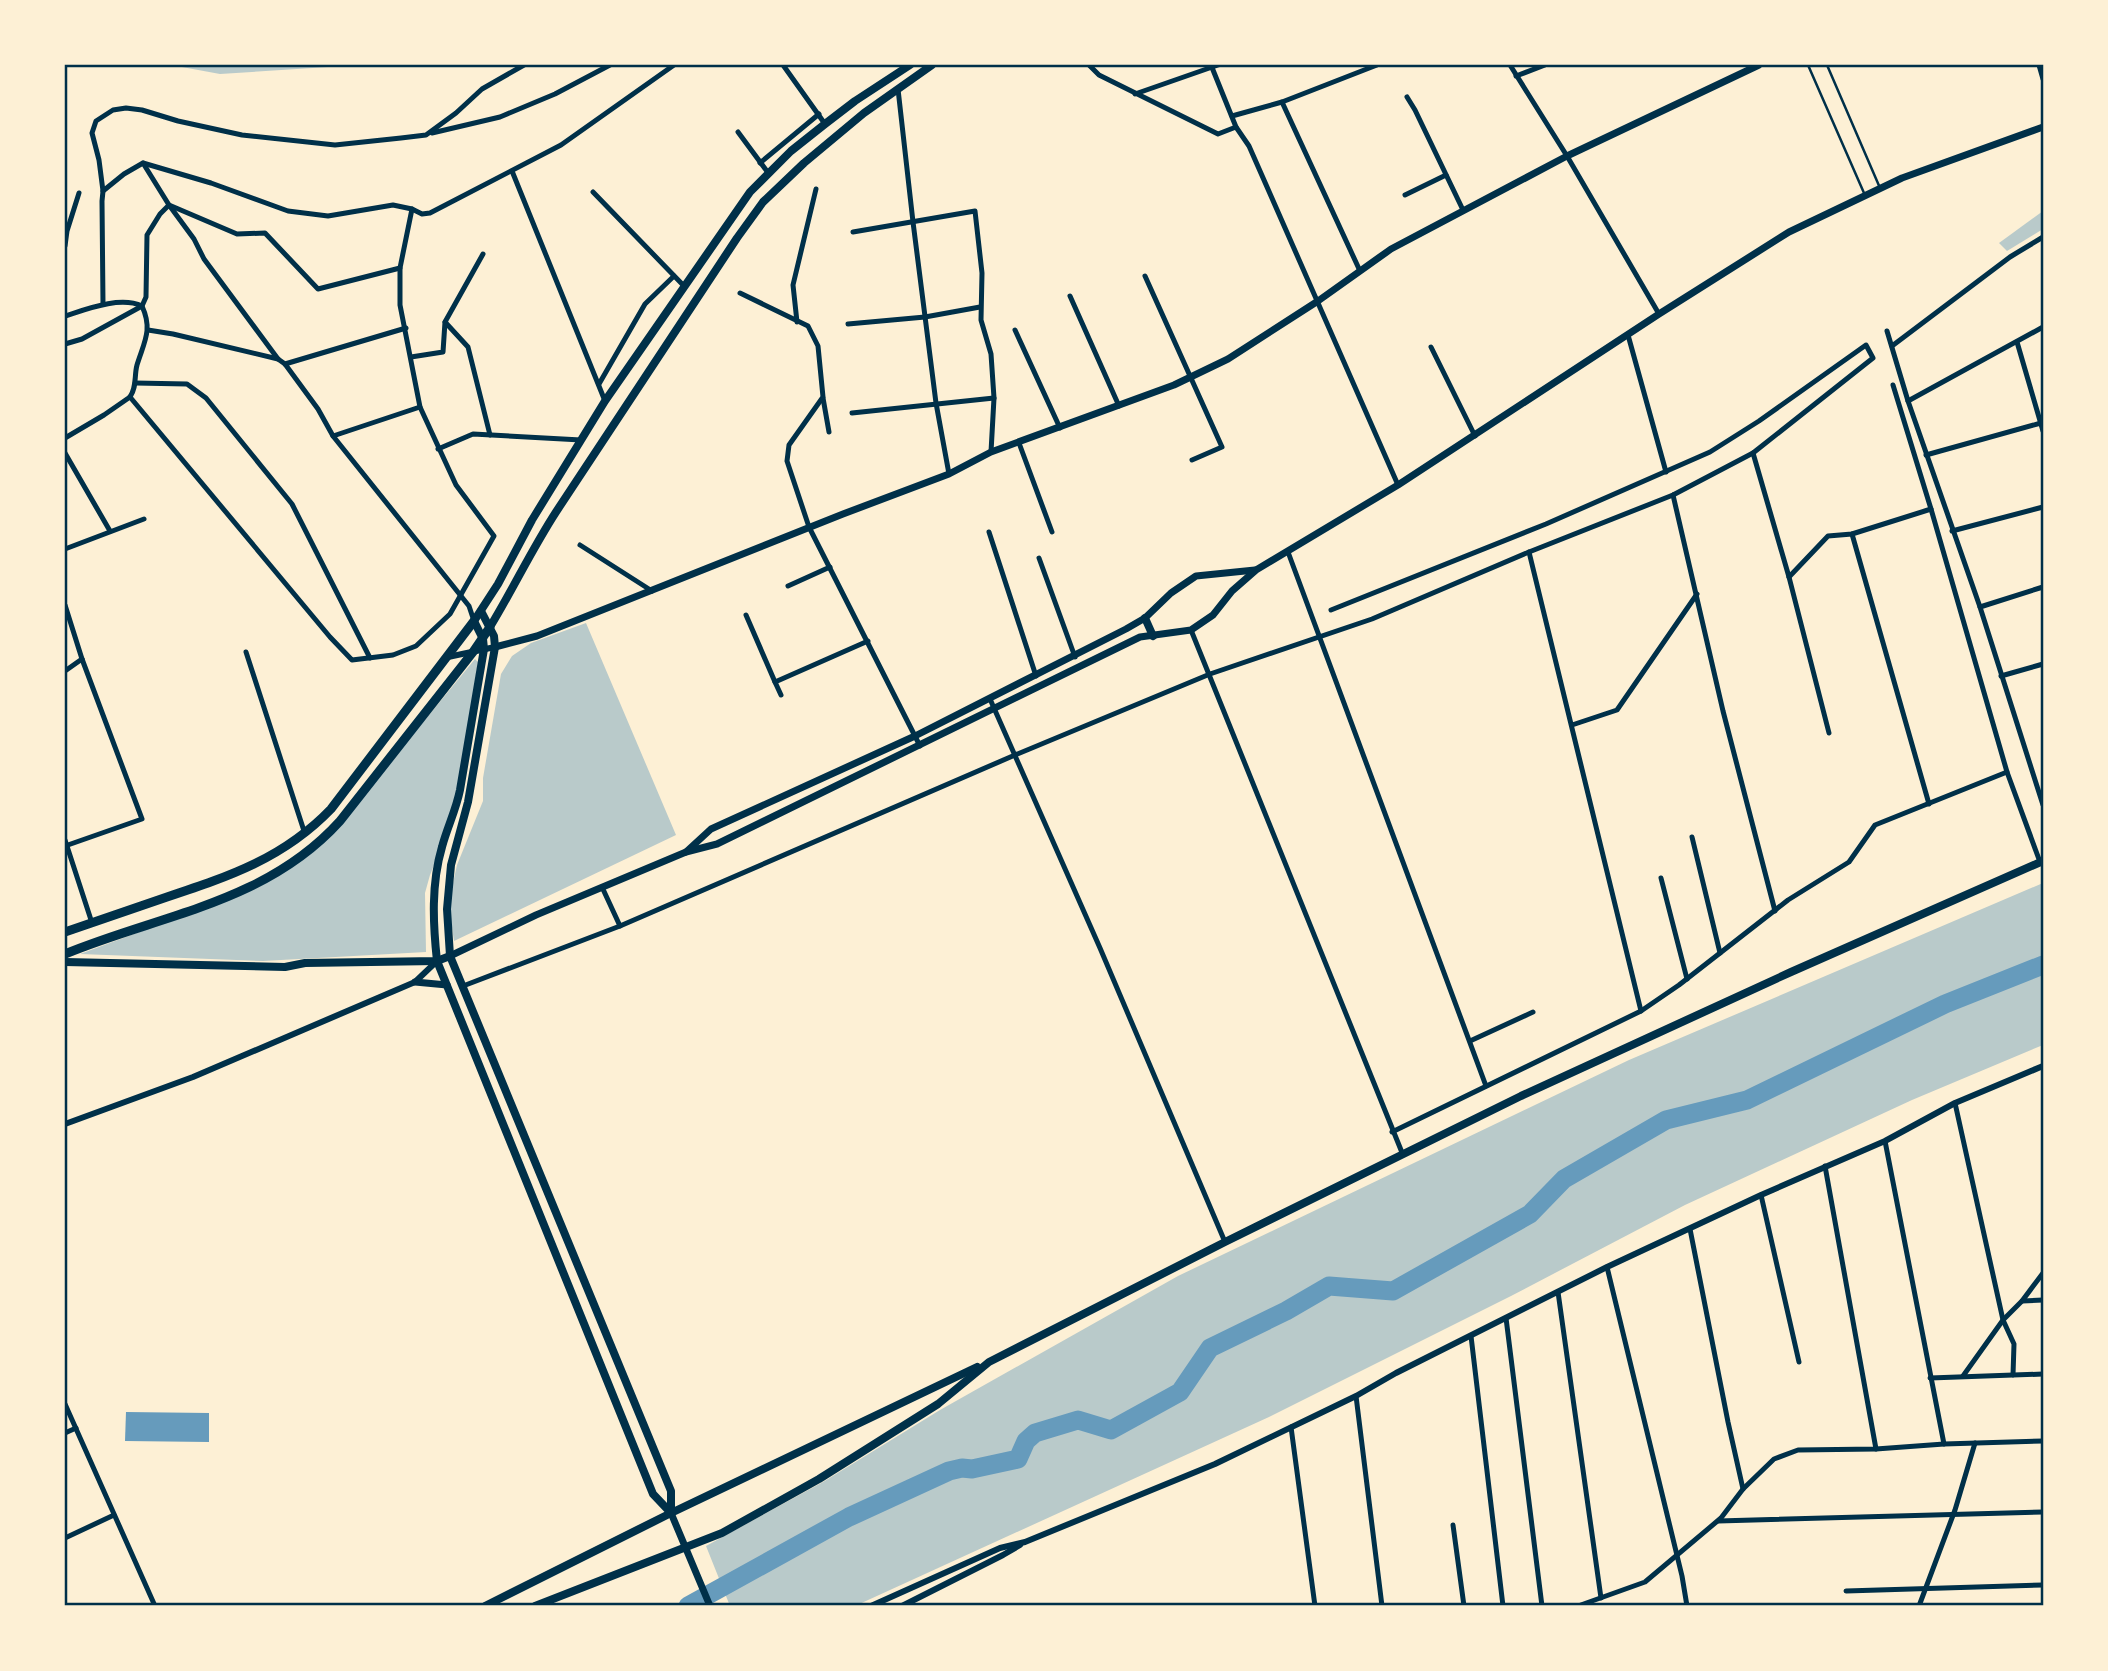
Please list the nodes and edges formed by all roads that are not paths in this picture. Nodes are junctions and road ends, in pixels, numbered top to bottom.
1 (524, 65) edge
2 (610, 65) edge
3 (674, 65) edge
4 (783, 65) edge
5 (910, 65) edge
6 (932, 65) edge
7 (1089, 65) edge
8 (1377, 65) edge
9 (1510, 65) edge
10 (1545, 65) edge
11 (1759, 65) edge
12 (1808, 65) edge
13 (1827, 65) edge
14 (2039, 65) edge
15 (1214, 66) edge
16 (1744, 68) edge
17 (1516, 76) junction
18 (2043, 79) edge
19 (898, 89) junction
20 (1135, 93) junction
21 (1407, 97) dead end
22 (1282, 102) junction
23 (819, 114) junction
24 (1232, 116) junction
25 (825, 124) junction
26 (1236, 127) junction
27 (2043, 127) edge
28 (738, 132) dead end
29 (426, 135) junction
30 (1567, 156) junction
31 (143, 163) junction
32 (760, 163) junction
33 (513, 171) junction
34 (769, 174) junction
35 (1446, 175) junction
36 (1880, 188) junction
37 (816, 189) dead end
38 (103, 191) junction
39 (593, 192) dead end
40 (79, 193) dead end
41 (1405, 195) dead end
42 (1866, 195) junction
43 (169, 205) junction
44 (412, 209) junction
45 (1463, 210) junction
46 (913, 222) junction
47 (66, 232) edge
48 (853, 232) dead end
49 (2043, 237) edge
50 (65, 246) edge
51 (484, 254) dead end
52 (400, 268) junction
53 (1360, 271) junction
54 (674, 276) junction
55 (1145, 276) dead end
56 (684, 286) junction
57 (740, 293) dead end
58 (1070, 296) dead end
59 (1318, 301) junction
60 (103, 304) junction
61 (142, 306) junction
62 (980, 307) junction
63 (1659, 314) junction
64 (65, 316) edge
65 (925, 317) junction
66 (797, 322) junction
67 (445, 323) junction
68 (848, 324) dead end
69 (2043, 327) edge
70 (406, 328) junction
71 (148, 330) junction
72 (1015, 330) dead end
73 (1887, 331) dead end
74 (1628, 335) junction
75 (2017, 342) junction
76 (65, 344) edge
77 (1892, 346) junction
78 (1432, 347) dead end
79 (411, 357) junction
80 (278, 359) junction
81 (285, 364) junction
82 (1192, 377) junction
83 (135, 383) junction
84 (599, 384) junction
85 (1893, 385) dead end
86 (130, 397) junction
87 (823, 397) junction
88 (994, 398) junction
89 (605, 401) junction
90 (1908, 401) junction
91 (936, 403) junction
92 (1119, 406) junction
93 (420, 407) junction
94 (852, 413) dead end
95 (2041, 423) junction
96 (1060, 428) junction
97 (2043, 431) edge
98 (829, 432) dead end
99 (491, 435) junction
100 (333, 436) junction
101 (1475, 436) junction
102 (65, 438) edge
103 (581, 440) junction
104 (1019, 443) junction
105 (438, 449) junction
106 (991, 452) junction
107 (65, 453) edge
108 (1753, 453) junction
109 (1926, 455) junction
110 (1192, 460) dead end
111 (1667, 472) junction
112 (949, 474) junction
113 (1398, 485) junction
114 (1673, 495) junction
115 (2043, 507) edge
116 (1931, 509) junction
117 (144, 519) dead end
118 (810, 527) junction
119 (110, 531) junction
120 (989, 531) dead end
121 (1952, 531) junction
122 (1052, 532) dead end
123 (1852, 534) junction
124 (580, 545) dead end
125 (65, 549) edge
126 (1288, 552) junction
127 (1529, 552) junction
128 (1039, 558) dead end
129 (830, 567) junction
130 (1256, 570) junction
131 (1789, 577) junction
132 (788, 586) dead end
133 (2043, 587) edge
134 (652, 591) junction
135 (1697, 594) junction
136 (462, 597) junction
137 (65, 605) edge
138 (469, 606) junction
139 (1980, 607) junction
140 (1331, 610) dead end
141 (481, 611) junction
142 (746, 615) dead end
143 (1145, 618) junction
144 (474, 621) junction
145 (490, 628) junction
146 (1191, 630) junction
147 (1153, 636) junction
148 (1318, 636) junction
149 (868, 641) junction
150 (484, 644) junction
151 (495, 647) junction
152 (246, 652) dead end
153 (473, 652) junction
154 (448, 657) junction
155 (1075, 657) junction
156 (370, 658) junction
157 (82, 659) junction
158 (2043, 664) edge
159 (65, 671) edge
160 (1209, 674) junction
161 (1036, 676) junction
162 (2001, 676) junction
163 (775, 682) junction
164 (781, 695) dead end
165 (990, 699) junction
166 (995, 710) junction
167 (1572, 725) junction
168 (1829, 733) dead end
169 (915, 736) junction
170 (920, 746) junction
171 (1015, 755) junction
172 (2007, 772) junction
173 (1929, 804) junction
174 (2043, 805) edge
175 (305, 834) junction
176 (1692, 837) dead end
177 (65, 844) edge
178 (685, 852) junction
179 (2041, 861) edge
180 (1661, 878) dead end
181 (602, 887) junction
182 (1775, 911) junction
183 (92, 923) junction
184 (620, 926) junction
185 (65, 932) edge
186 (1720, 953) junction
187 (65, 954) edge
188 (450, 956) junction
189 (437, 961) junction
190 (65, 962) edge
191 (1687, 979) junction
192 (415, 982) junction
193 (447, 985) junction
194 (463, 986) junction
195 (1641, 1011) junction
196 (1533, 1012) dead end
197 (1470, 1041) junction
198 (2043, 1066) edge
199 (1486, 1086) junction
200 (1955, 1103) junction
201 (65, 1125) edge
202 (1392, 1132) junction
203 (1885, 1141) junction
204 (528, 1143) junction
205 (514, 1150) junction
206 (1403, 1155) junction
207 (1825, 1166) junction
208 (1761, 1195) junction
209 (1690, 1229) junction
210 (1225, 1242) junction
211 (1606, 1267) junction
212 (2043, 1273) edge
213 (1558, 1292) junction
214 (2043, 1300) edge
215 (2022, 1301) junction
216 (1506, 1318) junction
217 (2003, 1320) junction
218 (1471, 1336) junction
219 (612, 1349) junction
220 (596, 1355) junction
221 (989, 1362) junction
222 (1799, 1362) dead end
223 (2043, 1374) edge
224 (2013, 1375) junction
225 (1964, 1376) junction
226 (1930, 1378) junction
227 (1356, 1396) junction
228 (65, 1404) edge
229 (1291, 1427) junction
230 (76, 1428) junction
231 (65, 1433) edge
232 (2043, 1441) edge
233 (1975, 1443) junction
234 (1944, 1444) junction
235 (1876, 1449) junction
236 (1743, 1489) junction
237 (2043, 1512) edge
238 (671, 1513) junction
239 (114, 1515) junction
240 (1953, 1516) junction
241 (1718, 1521) junction
242 (1453, 1525) dead end
243 (65, 1538) edge
244 (1025, 1542) junction
245 (1676, 1555) junction
246 (2043, 1585) edge
247 (1926, 1590) junction
248 (1846, 1591) dead end
249 (1601, 1598) junction
250 (155, 1606) edge
251 (485, 1606) edge
252 (535, 1606) edge
253 (710, 1606) edge
254 (871, 1606) edge
255 (902, 1606) edge
256 (1315, 1606) edge
257 (1382, 1606) edge
258 (1464, 1606) edge
259 (1503, 1606) edge
260 (1542, 1606) edge
261 (1578, 1606) edge
262 (1687, 1606) edge
263 (1920, 1606) edge

1 - 29 street
2 - 29 street
3 - 33 street
4 - 23 street
5 - 25 main road
6 - 19 main road
7 - 20 street
8 - 22 street
9 - 17 street
10 - 17 street
11 - 16 main road
12 - 42 lane
13 - 36 lane
14 - 18 street
15 - 20 street
15 - 24 street
16 - 30 main road
17 - 30 street
19 - 46 street
19 - 145 main road
20 - 26 street
21 - 35 street
22 - 24 street
22 - 53 street
23 - 25 street
23 - 32 street
24 - 26 street
25 - 34 main road
26 - 59 street
27 - 36 main road
28 - 32 street
29 - 38 street
30 - 45 main road
30 - 63 street
31 - 38 street
31 - 43 street
31 - 44 street
32 - 34 street
33 - 44 street
33 - 84 street
34 - 56 main road
35 - 41 street
35 - 45 street
36 - 42 main road
37 - 66 street
38 - 60 street
39 - 54 street
40 - 47 street
42 - 63 main road
43 - 52 street
43 - 61 street
43 - 80 street
44 - 52 street
45 - 53 main road
46 - 48 street
46 - 62 street
46 - 65 street
47 - 50 street
49 - 77 street
51 - 67 street
52 - 70 street
53 - 59 main road
54 - 56 street
54 - 84 street
55 - 82 street
56 - 89 main road
57 - 66 street
58 - 92 street
59 - 82 main road
59 - 113 street
60 - 61 street
60 - 64 street
61 - 71 street
61 - 76 street
62 - 65 street
62 - 88 street
63 - 74 main road
65 - 68 street
65 - 91 street
66 - 87 street
67 - 79 street
67 - 99 street
69 - 75 street
70 - 79 street
70 - 81 street
71 - 80 street
71 - 83 street
72 - 96 street
73 - 77 street
74 - 101 main road
74 - 111 street
75 - 90 street
75 - 95 street
77 - 90 street
78 - 101 street
79 - 93 street
80 - 81 street
81 - 100 street
82 - 92 main road
82 - 110 street
83 - 86 street
83 - 156 street
84 - 89 street
85 - 116 street
86 - 102 street
86 - 156 street
87 - 98 street
87 - 118 street
88 - 91 street
88 - 106 street
89 - 103 main road
90 - 109 street
91 - 94 street
91 - 112 street
92 - 96 main road
93 - 100 street
93 - 105 street
95 - 97 street
95 - 109 street
96 - 104 main road
99 - 103 street
99 - 105 street
100 - 136 street
101 - 113 main road
103 - 141 main road
104 - 106 main road
104 - 122 street
105 - 136 street
106 - 112 main road
107 - 119 street
108 - 111 street
108 - 114 street
108 - 131 street
109 - 121 street
111 - 140 street
112 - 118 main road
113 - 126 main road
114 - 127 street
114 - 135 street
115 - 121 street
116 - 123 street
116 - 172 street
117 - 119 street
118 - 129 street
118 - 134 main road
119 - 125 street
120 - 161 street
121 - 139 street
123 - 131 street
123 - 173 street
124 - 134 street
126 - 130 main road
126 - 148 street
127 - 148 street
127 - 167 street
128 - 155 street
129 - 132 street
129 - 149 street
130 - 143 main road
130 - 146 main road
131 - 168 street
133 - 139 street
134 - 151 main road
135 - 167 street
135 - 182 street
136 - 138 street
136 - 156 street
137 - 157 street
138 - 141 street
138 - 144 street
139 - 162 street
141 - 144 main road
141 - 145 main road
142 - 163 street
143 - 147 main road
143 - 155 main road
144 - 150 main road
144 - 154 highway
145 - 150 highway
145 - 151 main road
146 - 147 main road
146 - 160 street
147 - 166 main road
148 - 160 street
148 - 197 street
149 - 163 street
149 - 169 street
150 - 151 street
150 - 153 highway
150 - 189 main road
151 - 188 main road
152 - 175 street
153 - 154 street
153 - 187 highway
154 - 175 highway
155 - 161 main road
157 - 159 street
157 - 177 street
158 - 162 street
160 - 171 street
160 - 202 street
161 - 165 main road
162 - 174 street
163 - 164 street
165 - 166 street
165 - 169 main road
166 - 170 main road
166 - 171 street
167 - 195 street
169 - 170 street
169 - 178 main road
170 - 178 main road
171 - 184 street
171 - 210 street
172 - 173 street
172 - 179 street
173 - 182 street
175 - 183 highway
176 - 186 street
177 - 183 street
178 - 181 main road
179 - 206 main road
180 - 191 street
181 - 184 street
181 - 188 main road
182 - 186 street
183 - 185 highway
184 - 194 street
186 - 191 street
188 - 189 main road
188 - 194 main road
189 - 190 main road
189 - 192 street
189 - 193 main road
191 - 195 street
192 - 193 main road
192 - 201 street
193 - 205 main road
194 - 204 main road
195 - 199 street
196 - 197 street
197 - 199 street
198 - 200 street
199 - 202 street
200 - 203 street
200 - 217 street
202 - 206 street
203 - 207 street
203 - 226 street
204 - 205 main road
204 - 219 main road
205 - 220 main road
206 - 210 main road
207 - 208 street
207 - 235 street
208 - 209 street
208 - 222 street
209 - 211 street
209 - 236 street
210 - 221 main road
211 - 213 street
211 - 245 street
212 - 215 street
213 - 216 street
213 - 249 street
214 - 215 street
215 - 217 street
216 - 218 street
216 - 260 street
217 - 224 street
217 - 225 street
218 - 227 street
218 - 259 street
219 - 220 main road
219 - 238 main road
220 - 238 main road
221 - 238 main road
221 - 252 main road
223 - 224 street
224 - 225 street
225 - 226 street
226 - 234 street
227 - 229 street
227 - 257 street
228 - 230 street
229 - 244 street
229 - 256 street
230 - 231 street
230 - 239 street
232 - 233 street
233 - 234 street
233 - 240 street
234 - 235 street
235 - 236 street
236 - 241 street
237 - 240 street
238 - 251 main road
238 - 253 main road
239 - 243 street
239 - 250 street
240 - 241 street
240 - 247 street
241 - 245 street
242 - 258 street
244 - 254 street
244 - 255 street
245 - 249 street
245 - 262 street
246 - 247 street
247 - 248 street
247 - 263 street
249 - 261 street

